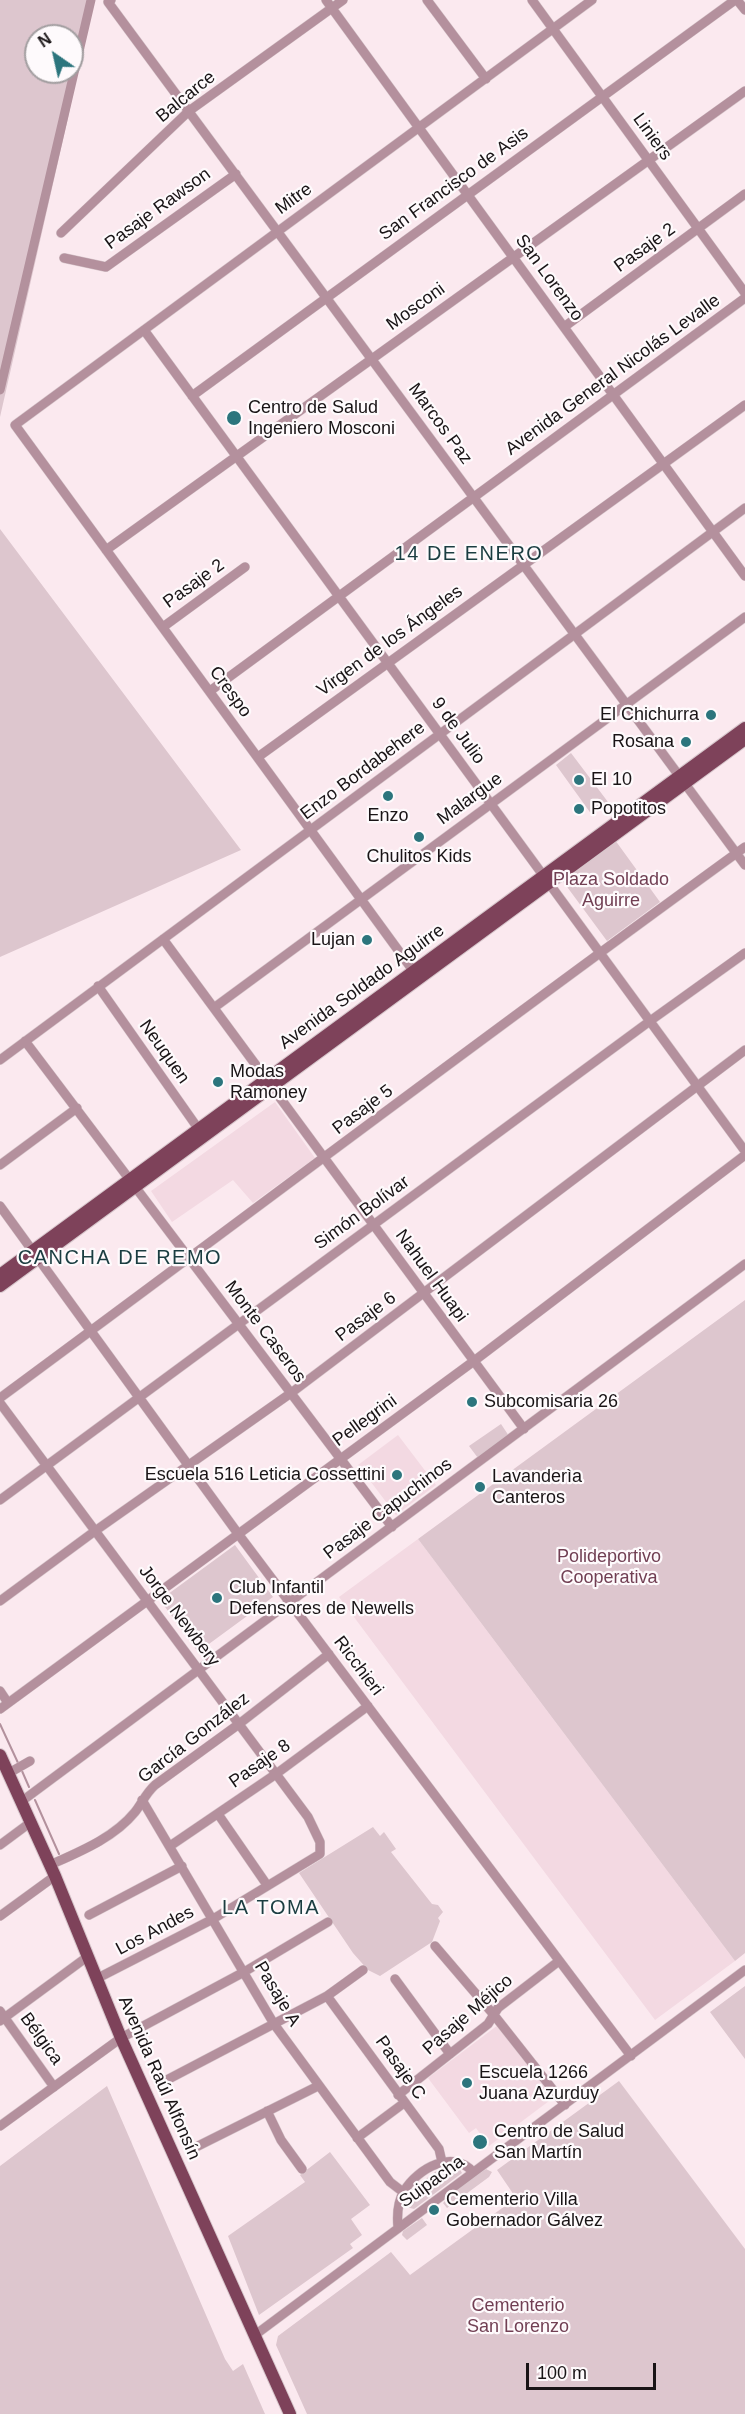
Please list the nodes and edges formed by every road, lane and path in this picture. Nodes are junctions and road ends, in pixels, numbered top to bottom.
1 (343, 0) edge
2 (427, 0) edge
3 (532, 0) edge
4 (592, 0) edge
5 (736, 0) edge
6 (110, 1) edge
7 (329, 4) edge
8 (745, 10) edge
9 (553, 29) junction
10 (486, 79) junction
11 (745, 91) edge
12 (602, 96) junction
13 (189, 111) junction
14 (419, 128) junction
15 (649, 160) junction
16 (236, 174) junction
17 (745, 194) edge
18 (468, 195) junction
19 (698, 229) junction
20 (278, 231) junction
21 (61, 233) dead end
22 (64, 258) dead end
23 (513, 258) junction
24 (745, 293) edge
25 (327, 298) junction
26 (745, 298) edge
27 (564, 327) junction
28 (144, 330) junction
29 (372, 359) junction
30 (613, 395) junction
31 (192, 396) junction
32 (745, 405) edge
33 (15, 424) joint
34 (237, 456) junction
35 (663, 464) junction
36 (474, 497) junction
37 (745, 508) edge
38 (713, 532) junction
39 (106, 550) junction
40 (524, 565) junction
41 (245, 567) dead end
42 (745, 576) edge
43 (339, 596) junction
44 (745, 617) edge
45 (163, 627) junction
46 (575, 635) junction
47 (388, 663) junction
48 (210, 691) junction
49 (627, 704) junction
50 (745, 728) edge
51 (440, 735) junction
52 (745, 739) edge
53 (258, 757) junction
54 (682, 780) junction
55 (491, 804) junction
56 (311, 830) junction
57 (745, 847) edge
58 (736, 853) junction
59 (745, 865) edge
60 (546, 880) junction
61 (361, 899) junction
62 (163, 939) junction
63 (600, 952) junction
64 (745, 953) edge
65 (416, 975) junction
66 (98, 987) junction
67 (215, 1006) junction
68 (650, 1021) junction
69 (25, 1041) junction
70 (745, 1050) edge
71 (0, 1060) edge
72 (269, 1083) junction
73 (697, 1085) junction
74 (77, 1108) junction
75 (201, 1133) junction
76 (745, 1153) edge
77 (325, 1159) junction
78 (0, 1165) edge
79 (132, 1184) junction
80 (0, 1206) edge
81 (373, 1225) junction
82 (35, 1255) junction
83 (189, 1259) junction
84 (745, 1264) edge
85 (0, 1275) edge
86 (0, 1286) edge
87 (424, 1294) junction
88 (239, 1324) junction
89 (91, 1331) junction
90 (474, 1361) junction
91 (291, 1393) junction
92 (0, 1398) edge
93 (139, 1398) junction
94 (0, 1403) edge
95 (524, 1429) junction
96 (341, 1459) junction
97 (188, 1465) junction
98 (47, 1466) junction
99 (0, 1500) edge
100 (392, 1527) junction
101 (95, 1531) junction
102 (239, 1535) junction
103 (0, 1601) edge
104 (148, 1602) junction
105 (290, 1602) junction
106 (328, 1654) junction
107 (199, 1670) junction
108 (0, 1691) edge
109 (4, 1706) edge
110 (368, 1706) junction
111 (239, 1724) junction
112 (0, 1755) edge
113 (276, 1774) junction
114 (142, 1800) junction
115 (22, 1801) junction
116 (218, 1814) junction
117 (31, 1822) junction
118 (0, 1845) edge
119 (170, 1846) junction
120 (320, 1854) joint
121 (182, 1866) junction
122 (52, 1870) junction
123 (267, 1885) junction
124 (89, 1915) dead end
125 (0, 1916) edge
126 (213, 1919) junction
127 (328, 1922) dead end
128 (435, 1946) dead end
129 (87, 1957) junction
130 (560, 1962) junction
131 (363, 1970) dead end
132 (745, 1970) edge
133 (244, 1972) junction
134 (395, 1978) dead end
135 (96, 1979) junction
136 (327, 1996) junction
137 (494, 2015) junction
138 (2, 2017) edge
139 (274, 2024) junction
140 (121, 2038) junction
141 (450, 2054) junction
142 (631, 2056) junction
143 (162, 2084) dead end
144 (54, 2086) junction
145 (318, 2086) junction
146 (398, 2095) junction
147 (404, 2103) junction
148 (565, 2105) junction
149 (267, 2111) junction
150 (0, 2126) edge
151 (357, 2138) junction
152 (190, 2150) dead end
153 (442, 2162) junction
154 (302, 2169) dead end
155 (473, 2172) junction
156 (403, 2192) junction
157 (398, 2227) junction
158 (255, 2335) junction
159 (290, 2414) edge

1 - 7 street, Balcarce
2 - 10 street
3 - 9 street, Liniers
4 - 9 street, Mitre
5 - 8 street
5 - 12 street, San Francisco de Asis
6 - 13 street, Marcos Paz
7 - 13 street, Balcarce
7 - 14 street, San Lorenzo
9 - 10 street, Mitre
9 - 12 street, Liniers
10 - 14 street, Mitre
11 - 15 street, Mosconi
12 - 15 street, Liniers
12 - 18 street, San Francisco de Asis
13 - 16 street, Marcos Paz
13 - 21 street, Balcarce
14 - 18 street, San Lorenzo
14 - 20 street, Mitre
15 - 19 street, Liniers
15 - 23 street, Mosconi
16 - 20 street, Marcos Paz
16 - 22 street, Pasaje Rawson
17 - 19 street, Pasaje 2
18 - 23 street, San Lorenzo
18 - 25 street, San Francisco de Asis
19 - 24 street, Liniers
19 - 27 street, Pasaje 2
20 - 25 street, Marcos Paz
20 - 28 street, Mitre
23 - 27 street, San Lorenzo
23 - 29 street, Mosconi
25 - 29 street, Marcos Paz
25 - 31 street, San Francisco de Asis
26 - 30 street, Avenida General Nicolás Levalle
27 - 30 street, San Lorenzo
28 - 31 street, 9 de Julio
28 - 33 street, Mitre
29 - 34 street, Mosconi
29 - 36 street, Marcos Paz
30 - 35 street, San Lorenzo
30 - 36 street, Avenida General Nicolás Levalle
31 - 34 street, 9 de Julio
32 - 35 street, Virgen de los Ángeles
33 - 39 street, Crespo
34 - 39 street, Mosconi
34 - 43 street, 9 de Julio
35 - 38 street, San Lorenzo
35 - 40 street, Virgen de los Ángeles
36 - 40 street, Marcos Paz
36 - 43 street, Avenida General Nicolás Levalle
37 - 38 street, Enzo Bordabehere
38 - 42 street, San Lorenzo
38 - 46 street, Enzo Bordabehere
39 - 45 street, Crespo
40 - 46 street, Marcos Paz
40 - 47 street, Virgen de los Ángeles
41 - 45 street, Pasaje 2
43 - 47 street, 9 de Julio
43 - 48 street, Avenida General Nicolás Levalle
44 - 49 street, Malargue
45 - 48 street, Crespo
46 - 49 street, Marcos Paz
46 - 51 street, Enzo Bordabehere
47 - 51 street, 9 de Julio
47 - 53 street, Virgen de los Ángeles
48 - 53 street, Crespo
49 - 54 street, Marcos Paz
49 - 55 street, Malargue
50 - 54 main road, Avenida Soldado Aguirre
51 - 55 street, 9 de Julio
51 - 56 street, Enzo Bordabehere
52 - 54 main road, Avenida Soldado Aguirre
53 - 56 street, Crespo
54 - 58 street, Marcos Paz
54 - 60 main road, Avenida Soldado Aguirre
55 - 60 street, 9 de Julio
55 - 61 street, Malargue
56 - 61 street, Crespo
56 - 62 street, Enzo Bordabehere
57 - 58 street, Pasaje 5
58 - 59 street, Marcos Paz
58 - 63 street, Pasaje 5
60 - 63 street, 9 de Julio
60 - 65 main road, Avenida Soldado Aguirre
61 - 65 street, Crespo
61 - 67 street, Malargue
62 - 66 street, Enzo Bordabehere
62 - 67 street, Nahuel Huapi
63 - 68 street, 9 de Julio
63 - 77 street, Pasaje 5
64 - 68 street, Simón Bolívar
65 - 72 main road, Avenida Soldado Aguirre
66 - 69 street, Enzo Bordabehere
66 - 75 street, Neuquen
67 - 72 street, Nahuel Huapi
68 - 73 street, 9 de Julio
68 - 81 street, Simón Bolívar
69 - 71 street, Enzo Bordabehere
69 - 74 street, Monte Caseros
70 - 73 street, Pasaje 6
72 - 75 main road, Avenida Soldado Aguirre
72 - 77 street, Nahuel Huapi
73 - 76 street, 9 de Julio
73 - 87 street, Pasaje 6
74 - 78 street
74 - 79 street, Monte Caseros
75 - 79 main road, Avenida Soldado Aguirre
76 - 90 street, Pellegrini
77 - 81 street, Nahuel Huapi
77 - 83 street, Pasaje 5
79 - 82 main road, Avenida Soldado Aguirre
79 - 83 street, Monte Caseros
80 - 82 street, Ricchieri
81 - 87 street, Nahuel Huapi
81 - 88 street, Simón Bolívar
82 - 85 main road, Avenida Soldado Aguirre
82 - 86 main road, Avenida Soldado Aguirre
82 - 89 street, Ricchieri
83 - 88 street, Monte Caseros
83 - 89 street, Pasaje 5
84 - 95 street, Pasaje Capuchinos
87 - 90 street, Nahuel Huapi
87 - 91 street, Pasaje 6
88 - 91 street, Monte Caseros
88 - 93 street, Simón Bolívar
89 - 92 street, Pasaje 5
89 - 93 street, Ricchieri
90 - 95 street, Nahuel Huapi
90 - 96 street, Pellegrini
91 - 96 street, Monte Caseros
91 - 97 street, Pasaje 6
93 - 97 street, Ricchieri
93 - 98 street, Simón Bolívar
94 - 98 street, Jorge Newbery
95 - 100 street, Pasaje Capuchinos
96 - 100 street, Monte Caseros
96 - 102 street, Pellegrini
97 - 101 street, Pasaje 6
97 - 102 street, Ricchieri
98 - 99 street, Simón Bolívar
98 - 101 street, Jorge Newbery
100 - 105 street, Pasaje Capuchinos
101 - 103 street, Pasaje 6
101 - 104 street, Jorge Newbery
102 - 104 street, Pellegrini
102 - 105 street, Ricchieri
104 - 107 street, Jorge Newbery
104 - 109 street, Pellegrini
105 - 106 street, Ricchieri
105 - 107 street, Pasaje Capuchinos
106 - 110 street, Ricchieri
106 - 111 street, García González
107 - 111 street, Jorge Newbery
107 - 115 street, Pasaje Capuchinos
108 - 109 street
110 - 113 street, Pasaje 8
110 - 130 street, Ricchieri
111 - 113 street, Jorge Newbery
111 - 114 street, García González
112 - 115 main road, Avenida Raúl Alfonsín
113 - 116 street, Pasaje 8
113 - 120 street, Jorge Newbery
114 - 119 street, Pasaje A
114 - 122 street, García González
115 - 117 main road, Avenida Raúl Alfonsín
116 - 119 street, Pasaje 8
116 - 123 street
117 - 118 street
117 - 122 main road, Avenida Raúl Alfonsín
119 - 121 street, Pasaje A
120 - 123 street, Los Andes
121 - 124 street
121 - 126 street, Pasaje A
122 - 125 street, García González
122 - 129 main road, Avenida Raúl Alfonsín
123 - 126 street, Los Andes
126 - 133 street, Pasaje A
126 - 135 street, Los Andes
127 - 133 street
128 - 137 street
129 - 135 main road, Avenida Raúl Alfonsín
129 - 138 street
130 - 137 street, Pasaje Méjico
130 - 142 street, Ricchieri
131 - 136 street
132 - 142 street, Suipacha
133 - 139 street, Pasaje A
133 - 140 street
134 - 141 street
135 - 140 main road, Avenida Raúl Alfonsín
136 - 139 street
136 - 146 street, Pasaje C
137 - 141 street, Pasaje Méjico
137 - 148 street
138 - 144 street, Bélgica
139 - 143 street
139 - 145 street, Pasaje A
140 - 144 street
140 - 158 main road, Avenida Raúl Alfonsín
141 - 146 street, Pasaje Méjico
142 - 148 street, Suipacha
144 - 150 street
145 - 149 street
145 - 151 street, Pasaje A
146 - 147 street, Pasaje C
147 - 151 street
147 - 153 street, Pasaje C
148 - 155 street, Suipacha
149 - 152 street
149 - 154 street
151 - 156 street, Pasaje A
153 - 155 street
153 - 156 street
155 - 157 street, Suipacha
156 - 157 street
157 - 158 street, Suipacha
158 - 159 main road, Avenida Raúl Alfonsín

